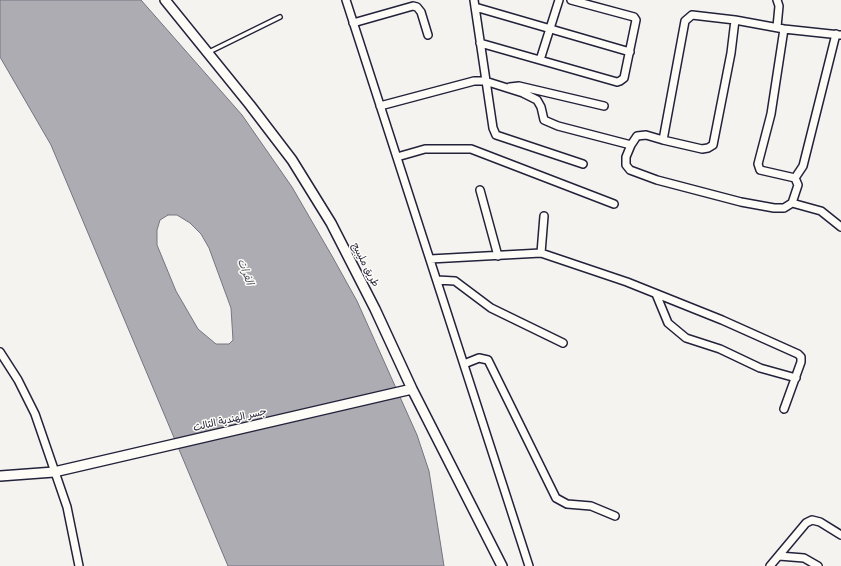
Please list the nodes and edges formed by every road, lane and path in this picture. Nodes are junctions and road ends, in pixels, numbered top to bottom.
1 (165, 0) edge
2 (346, 0) edge
3 (559, 0) edge
4 (571, 0) edge
5 (777, 0) edge
6 (474, 3) edge
7 (280, 17) dead end
8 (735, 20) junction
9 (353, 23) junction
10 (781, 28) junction
11 (550, 29) junction
12 (428, 35) dead end
13 (839, 35) edge
14 (480, 43) junction
15 (630, 52) junction
16 (208, 53) junction
17 (540, 60) junction
18 (485, 81) junction
19 (508, 87) junction
20 (380, 106) junction
21 (604, 106) dead end
22 (663, 140) junction
23 (631, 145) junction
24 (397, 158) junction
25 (583, 164) dead end
26 (795, 178) junction
27 (480, 190) dead end
28 (792, 203) junction
29 (614, 204) dead end
30 (544, 216) dead end
31 (841, 227) edge
32 (541, 253) junction
33 (498, 256) junction
34 (430, 259) junction
35 (437, 280) junction
36 (656, 294) junction
37 (563, 343) dead end
38 (0, 352) edge
39 (464, 364) junction
40 (796, 378) junction
41 (412, 388) junction
42 (784, 409) dead end
43 (54, 472) junction
44 (0, 476) edge
45 (615, 516) dead end
46 (841, 535) edge
47 (779, 556) junction
48 (79, 566) edge
49 (502, 566) edge
50 (529, 566) edge
51 (770, 566) edge
52 (818, 566) edge

1 - 16 street, طريق مليبيج
2 - 9 street
3 - 11 street
4 - 15 street
5 - 10 street
6 - 11 street
6 - 14 street
7 - 16 lane
8 - 10 street
8 - 22 street
8 - 22 street
9 - 12 street
9 - 20 street
10 - 13 street
10 - 26 street
11 - 15 street
11 - 17 street
13 - 26 street
14 - 17 street
14 - 18 street
15 - 17 street
16 - 41 street, طريق مليبيج
18 - 19 street
18 - 20 street
18 - 25 street
19 - 21 street
19 - 23 street
20 - 24 street
22 - 23 street
23 - 28 street
24 - 29 street
24 - 34 street
26 - 28 street
27 - 33 street
28 - 31 street
30 - 32 street
32 - 33 street
32 - 36 street
33 - 34 street
34 - 35 street
35 - 37 street
35 - 39 street
36 - 40 street
36 - 40 street
38 - 43 street
39 - 45 street
39 - 50 street
40 - 42 street
41 - 43 street, جسر الهندية الثالث
41 - 49 street, طريق مليبيج
43 - 44 street, جسر الهندية الثالث
43 - 48 street
46 - 47 street
47 - 51 street
47 - 52 street

